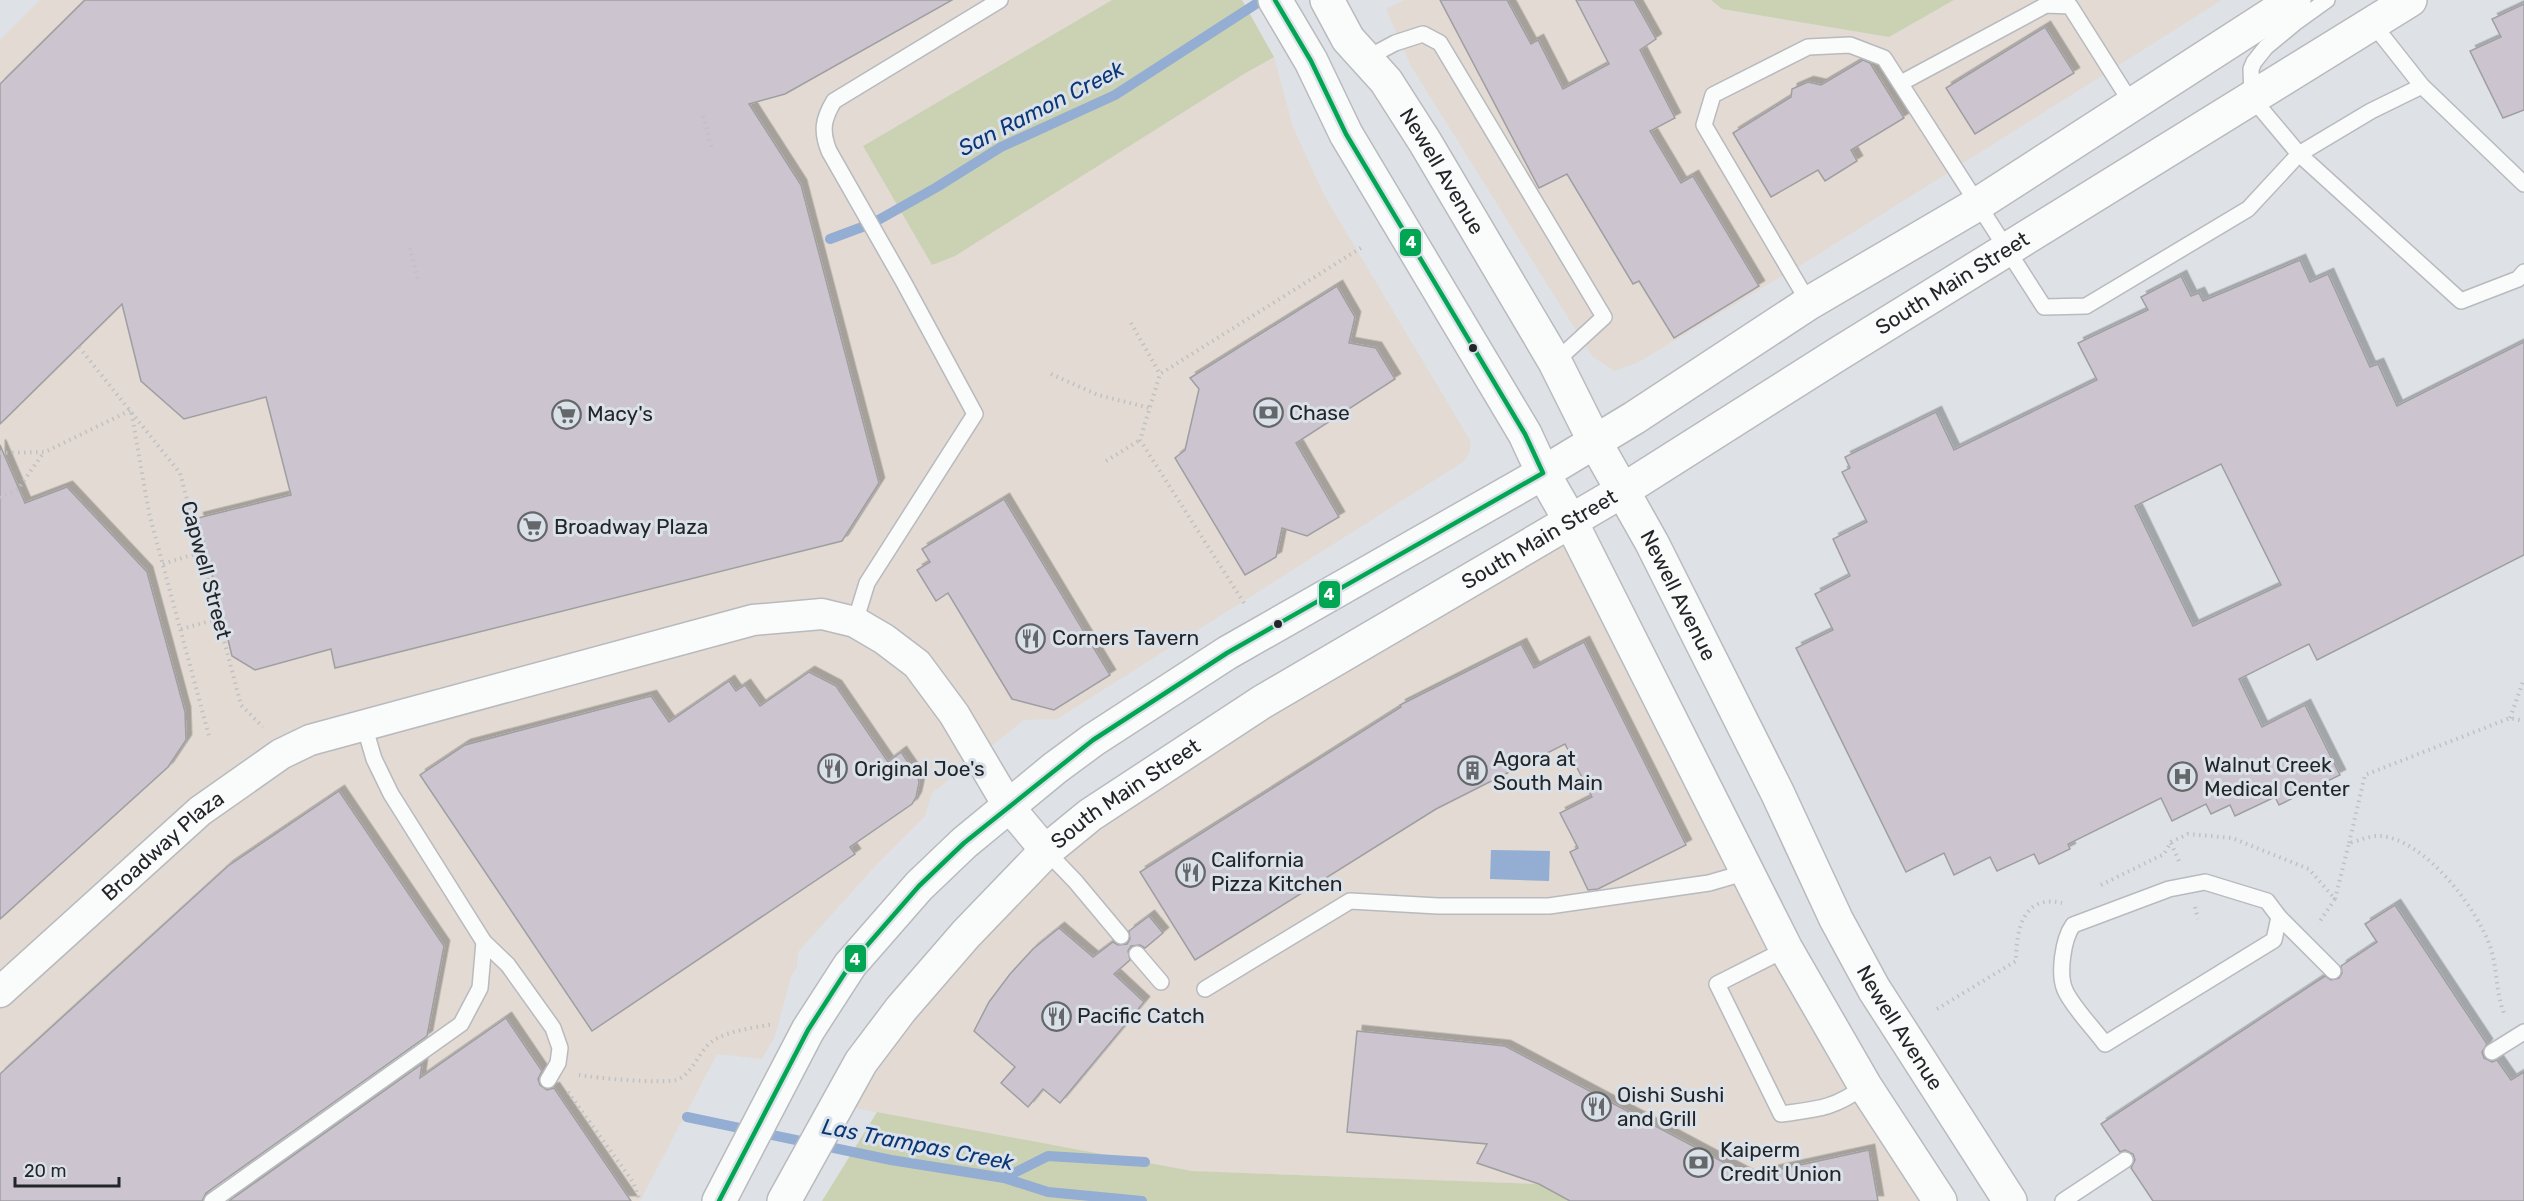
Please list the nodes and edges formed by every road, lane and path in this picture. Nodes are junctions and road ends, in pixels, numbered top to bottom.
1 (1000, 0) edge
2 (1275, 0) edge
3 (1327, 0) edge
4 (2294, 0) edge
5 (2327, 0) edge
6 (2410, 0) edge
7 (2379, 12) edge
8 (1358, 48) junction
9 (1901, 83) junction
10 (2422, 86) junction
11 (2252, 98) junction
12 (2132, 104) junction
13 (703, 116) dead end
14 (712, 149) dead end
15 (2299, 154) junction
16 (2524, 184) edge
17 (1978, 204) junction
18 (1364, 246) dead end
19 (410, 248) dead end
20 (2008, 251) junction
21 (2524, 272) edge
22 (418, 280) dead end
23 (1809, 303) junction
24 (1131, 323) dead end
25 (79, 347) dead end
26 (1555, 362) junction
27 (1051, 374) dead end
28 (1160, 374) junction
29 (1150, 408) junction
30 (130, 410) junction
31 (1140, 440) junction
32 (1595, 442) junction
33 (45, 452) junction
34 (0, 453) edge
35 (1106, 461) dead end
36 (1543, 473) junction
37 (1622, 491) junction
38 (0, 498) edge
39 (1570, 520) junction
40 (201, 552) junction
41 (163, 564) junction
42 (1245, 605) dead end
43 (219, 619) junction
44 (855, 622) junction
45 (181, 629) junction
46 (2524, 679) edge
47 (2510, 718) junction
48 (2524, 720) edge
49 (364, 725) junction
50 (270, 734) dead end
51 (209, 736) dead end
52 (1010, 807) junction
53 (2349, 843) junction
54 (1046, 851) junction
55 (1747, 872) junction
56 (2335, 899) dead end
57 (2279, 916) junction
58 (1121, 936) dead end
59 (484, 942) junction
60 (1786, 950) junction
61 (1137, 954) dead end
62 (2333, 971) dead end
63 (1161, 982) dead end
64 (1205, 989) dead end
65 (0, 993) edge
66 (795, 1026) junction
67 (2519, 1035) edge
68 (2492, 1052) dead end
69 (578, 1075) dead end
70 (548, 1080) dead end
71 (564, 1086) dead end
72 (1865, 1086) junction
73 (2125, 1160) dead end
74 (212, 1201) edge
75 (640, 1201) edge
76 (719, 1201) edge
77 (784, 1201) edge
78 (1940, 1201) edge
79 (2010, 1201) edge
80 (2063, 1201) edge

1 - 44 lane
2 - 36 main road
3 - 8 main road, Newell Avenue
4 - 12 main road
5 - 11 lane
6 - 7 main road, South Main Street
7 - 10 lane
7 - 11 main road, South Main Street
8 - 26 main road, Newell Avenue
8 - 26 lane
9 - 12 lane
9 - 17 lane
9 - 23 lane
10 - 15 lane
10 - 16 lane
11 - 15 lane
11 - 20 main road, South Main Street
12 - 17 main road
13 - 14 path
15 - 20 lane
15 - 21 lane
17 - 20 lane
17 - 23 main road
18 - 28 path
19 - 22 path
20 - 37 main road, South Main Street
23 - 32 main road
24 - 28 path
25 - 30 path, Capwell Street
26 - 32 main road, Newell Avenue
27 - 29 path
28 - 29 path
29 - 31 path
30 - 33 path
30 - 40 path, Capwell Street
30 - 41 path, Capwell Street
31 - 35 path
31 - 42 path
32 - 36 main road
32 - 37 main road, Newell Avenue
33 - 34 path
33 - 38 path
36 - 39 main road
36 - 52 main road
37 - 39 main road, South Main Street
37 - 79 main road, Newell Avenue
39 - 54 main road, South Main Street
39 - 55 main road
40 - 41 path
40 - 43 path, Capwell Street
41 - 45 path, Capwell Street
43 - 45 path
43 - 50 path, Capwell Street
44 - 49 street, Broadway Plaza
44 - 52 street, Broadway Plaza
45 - 51 path, Capwell Street
46 - 47 path
47 - 48 path
47 - 53 path
49 - 59 lane
49 - 65 street, Broadway Plaza
52 - 54 street, Broadway Plaza
52 - 66 main road
53 - 56 path
53 - 67 path
54 - 58 lane
54 - 77 main road, South Main Street
55 - 60 main road
55 - 64 lane
57 - 57 lane
57 - 62 lane
59 - 70 lane
59 - 74 lane
60 - 72 main road
60 - 72 lane
61 - 63 lane
66 - 69 path
66 - 76 main road
67 - 68 lane
71 - 75 path
72 - 78 main road
73 - 80 lane

